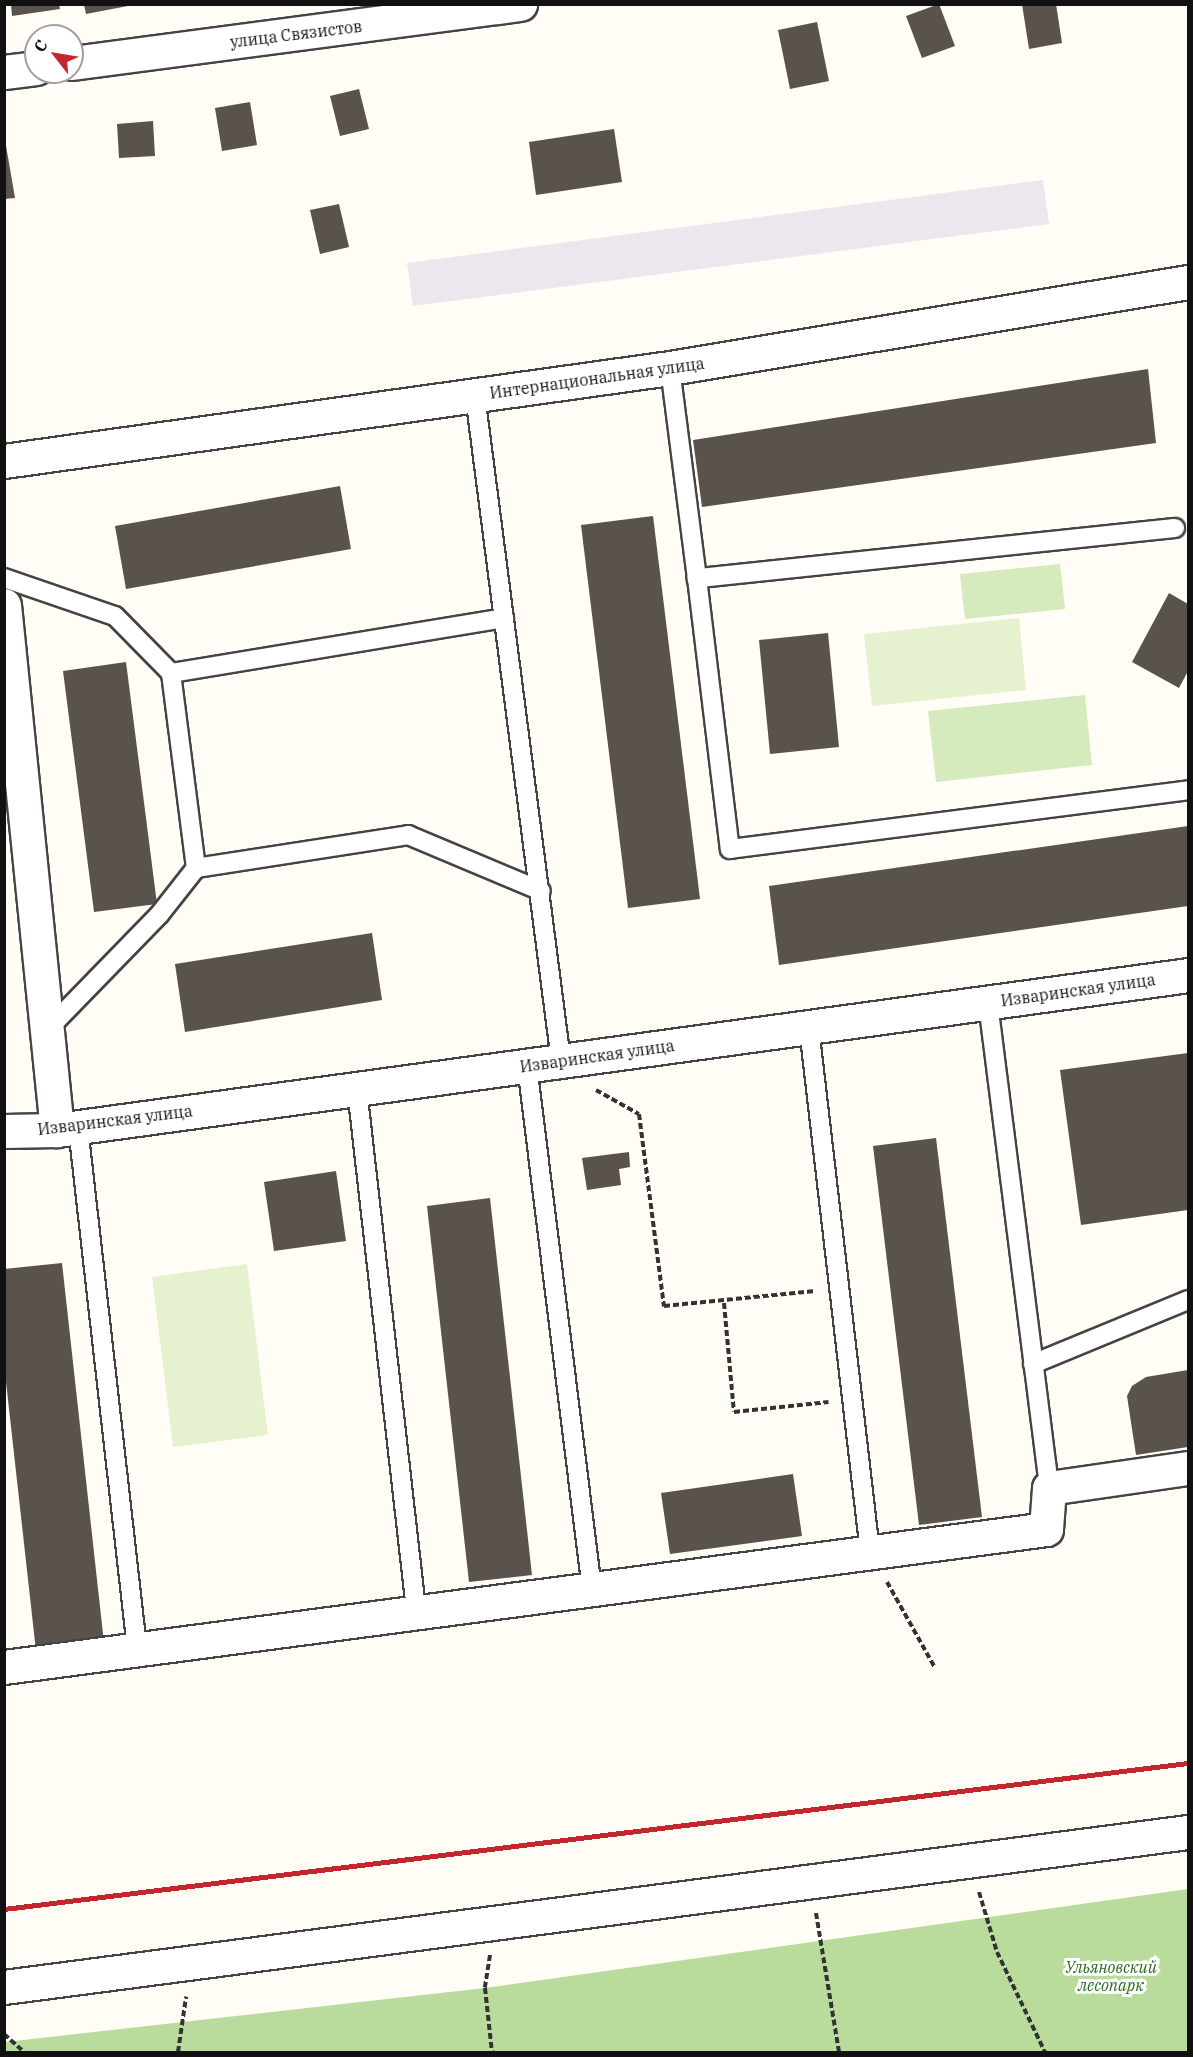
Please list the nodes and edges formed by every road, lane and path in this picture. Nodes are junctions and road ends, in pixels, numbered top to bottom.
1 (520, 4) edge
2 (84, 61) edge
3 (24, 70) edge
4 (4, 72) edge
5 (1188, 282) edge
6 (670, 368) junction
7 (475, 395) junction
8 (4, 461) edge
9 (1175, 528) dead end
10 (4, 578) edge
11 (696, 578) junction
12 (4, 605) edge
13 (504, 618) junction
14 (171, 672) junction
15 (9, 701) edge
16 (1188, 790) edge
17 (196, 868) junction
18 (541, 891) junction
19 (1188, 975) edge
20 (988, 1003) junction
21 (809, 1028) junction
22 (49, 1029) junction
23 (546, 1063) junction
24 (357, 1089) junction
25 (67, 1128) junction
26 (4, 1131) edge
27 (839, 1287) junction
28 (1188, 1300) edge
29 (724, 1303) junction
30 (1034, 1364) junction
31 (853, 1400) junction
32 (1188, 1468) edge
33 (1049, 1488) junction
34 (870, 1552) junction
35 (592, 1590) junction
36 (416, 1609) junction
37 (137, 1648) junction
38 (4, 1667) edge
39 (935, 1668) dead end
40 (1188, 1832) edge
41 (969, 1860) junction
42 (811, 1880) junction
43 (496, 1921) junction
44 (191, 1962) junction
45 (4, 1987) edge
46 (4, 2034) edge
47 (24, 2052) edge
48 (178, 2052) edge
49 (492, 2052) edge
50 (839, 2052) edge
51 (1045, 2052) edge

1 - 2 street, улица Связистов
3 - 4 street
5 - 6 street, Интернациональная улица
6 - 7 street, Интернациональная улица
6 - 11 lane
7 - 8 street, Интернациональная улица
7 - 13 lane
9 - 11 lane
10 - 14 lane
11 - 16 lane
12 - 15 street
13 - 14 lane
13 - 18 lane
14 - 17 lane
15 - 22 street
17 - 18 lane
17 - 22 lane
18 - 23 lane
19 - 20 street, Изваринская улица
20 - 21 street, Изваринская улица
20 - 30 lane
21 - 23 street, Изваринская улица
21 - 27 lane
22 - 25 street
23 - 24 street, Изваринская улица
23 - 29 path
23 - 35 lane
24 - 25 street, Изваринская улица
24 - 36 lane
25 - 26 street, Изваринская улица
25 - 37 lane
27 - 29 path
27 - 31 lane
28 - 30 lane
29 - 31 path
30 - 33 lane
31 - 34 lane
32 - 33 street
33 - 34 street
34 - 35 street
34 - 39 path
35 - 36 street
36 - 37 street
37 - 38 street
40 - 41 street
41 - 42 street
41 - 51 path
42 - 43 street
42 - 50 path
43 - 44 street
43 - 49 path
44 - 45 street
44 - 48 path
46 - 47 path

